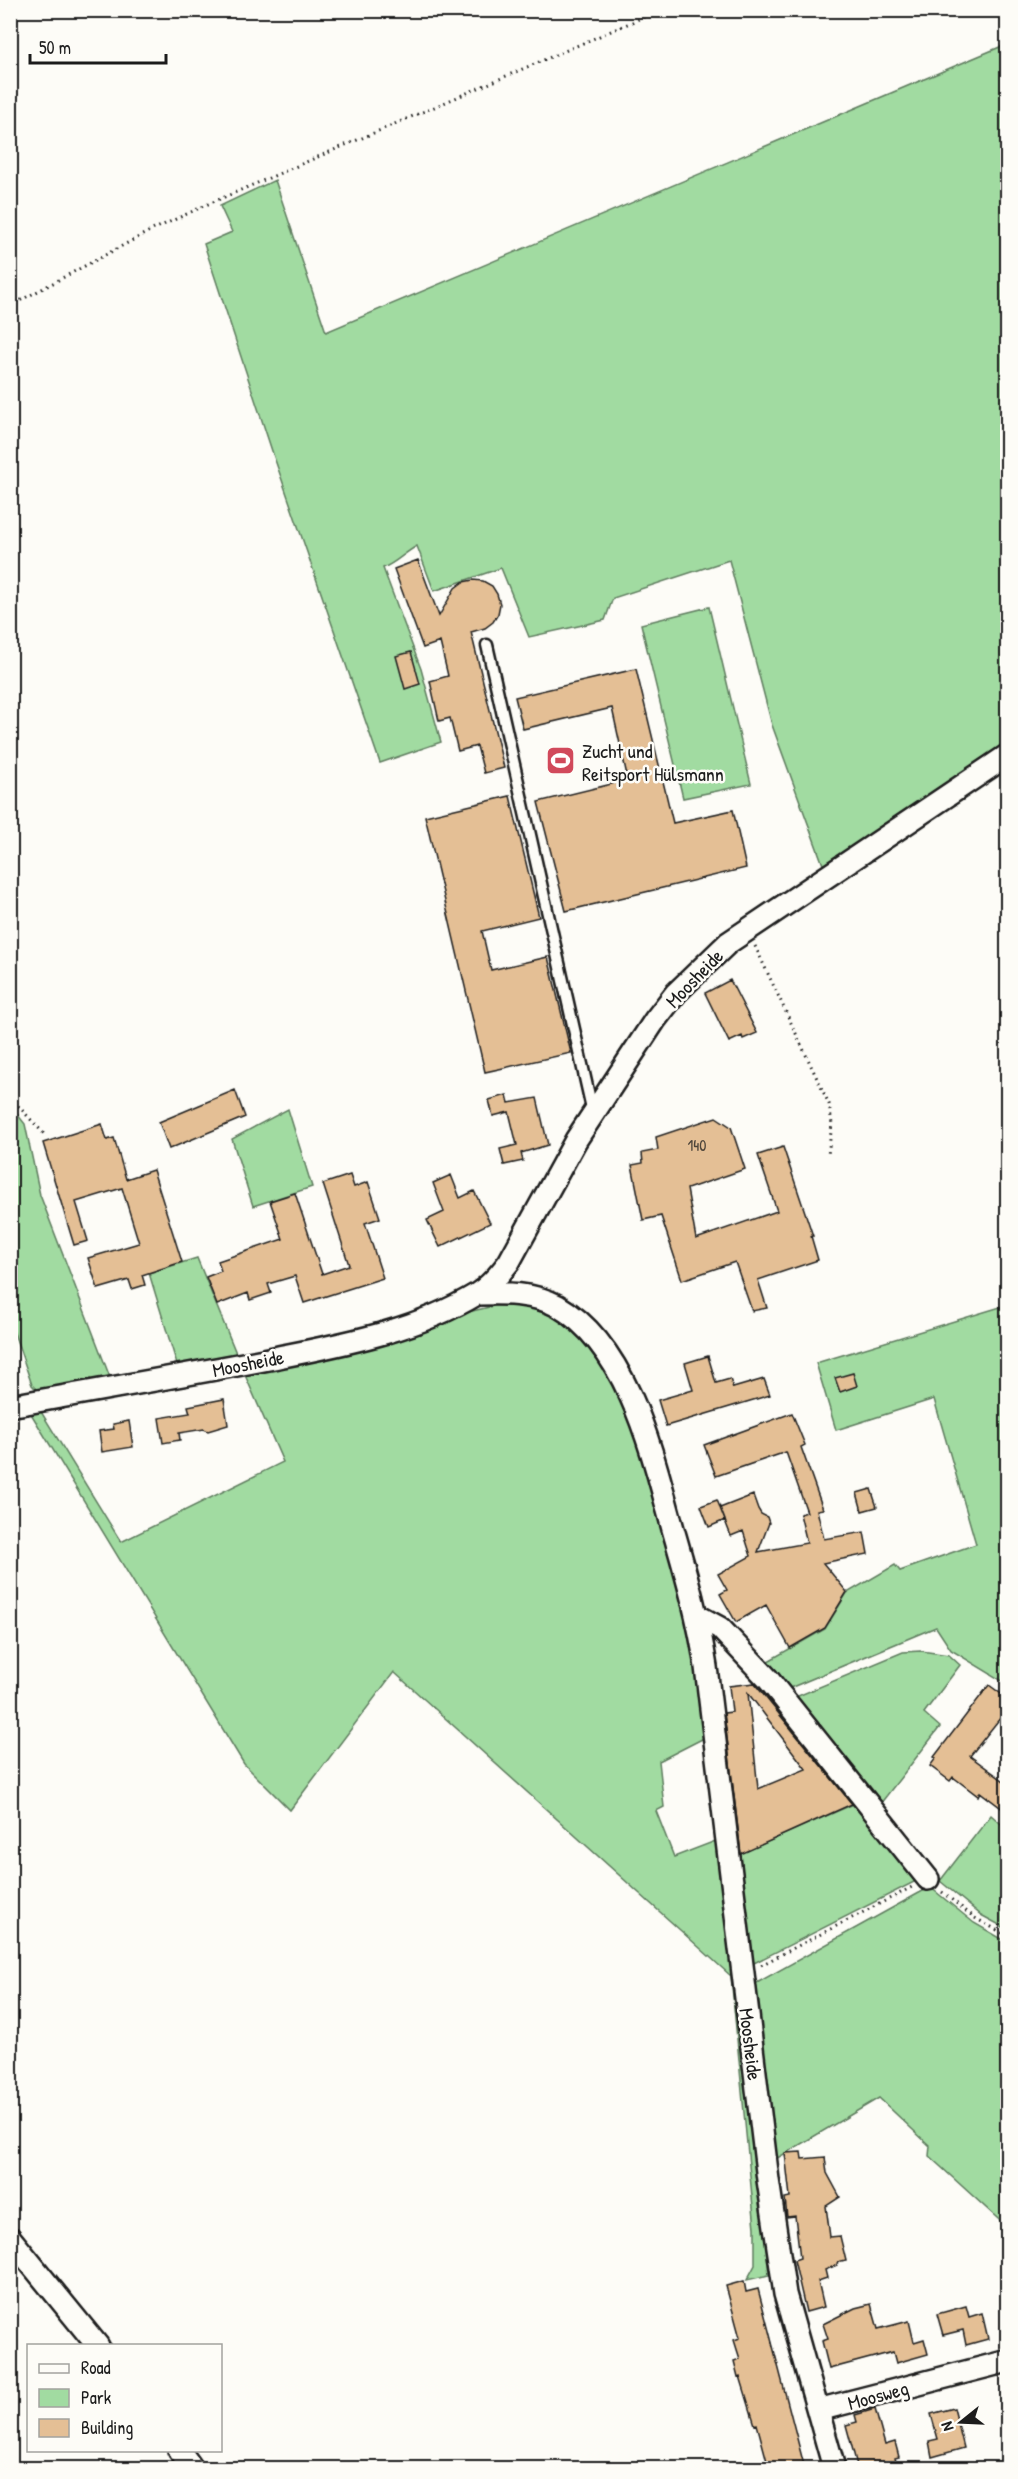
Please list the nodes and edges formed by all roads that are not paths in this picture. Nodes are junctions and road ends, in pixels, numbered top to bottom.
1 (487, 645) dead end
2 (1008, 755) edge
3 (593, 1114) junction
4 (478, 1294) junction
5 (10, 1406) edge
6 (696, 1614) junction
7 (928, 1879) road end
8 (10, 2238) edge
9 (96, 2344) edge
10 (1008, 2361) edge
11 (818, 2410) junction
12 (180, 2452) edge
13 (192, 2469) edge
14 (834, 2469) edge

1 - 3 lane
2 - 3 street, Moosheide
3 - 4 street, Moosheide
4 - 5 street, Moosheide
4 - 6 street, Moosheide
6 - 7 street
6 - 11 street, Moosheide
8 - 9 street
10 - 11 street, Moosweg
11 - 14 street, Moosheide
12 - 13 street

